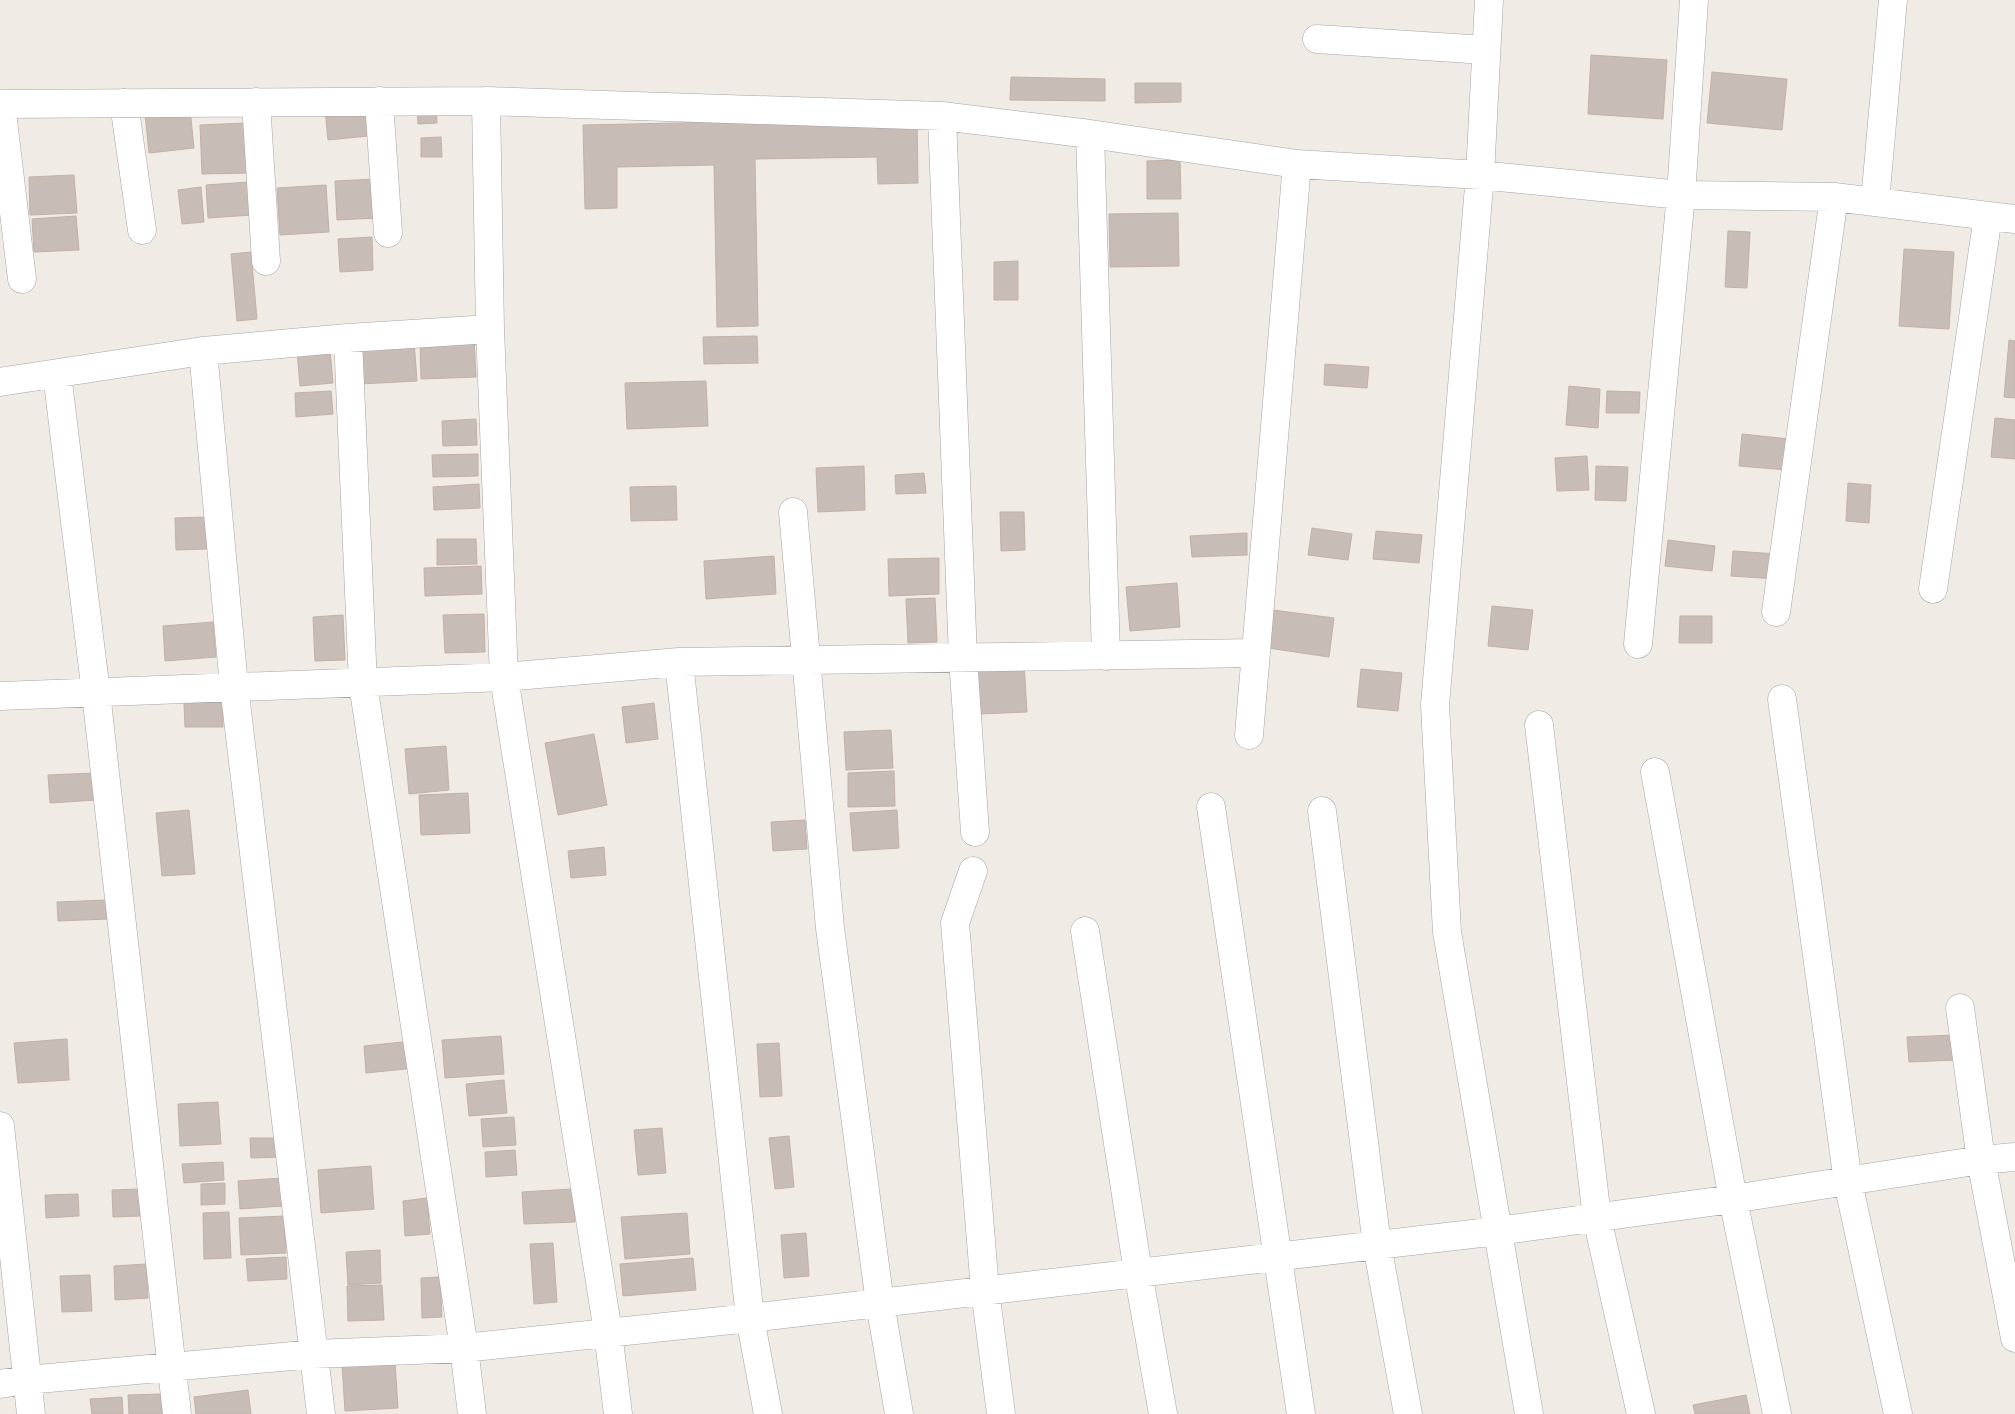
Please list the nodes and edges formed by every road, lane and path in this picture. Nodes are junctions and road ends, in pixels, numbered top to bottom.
1 (1489, 0) edge
2 (1694, 0) edge
3 (1893, 0) edge
4 (1317, 39) dead end
5 (1485, 50) junction
6 (380, 101) junction
7 (486, 101) junction
8 (256, 102) junction
9 (124, 103) junction
10 (1, 104) edge
11 (942, 116) junction
12 (1090, 134) junction
13 (1297, 164) junction
14 (1480, 175) junction
15 (1681, 196) junction
16 (1834, 197) junction
17 (1875, 202) junction
18 (1988, 216) junction
19 (2015, 219) edge
20 (142, 230) dead end
21 (388, 233) dead end
22 (266, 261) dead end
23 (22, 279) dead end
24 (490, 330) junction
25 (348, 338) junction
26 (203, 351) junction
27 (57, 374) junction
28 (0, 382) edge
29 (793, 512) dead end
30 (1933, 589) dead end
31 (1776, 612) dead end
32 (1638, 644) dead end
33 (1256, 654) junction
34 (1106, 656) junction
35 (963, 658) junction
36 (807, 661) junction
37 (679, 662) junction
38 (504, 677) junction
39 (363, 684) junction
40 (234, 686) junction
41 (96, 693) junction
42 (0, 696) edge
43 (1782, 699) dead end
44 (1539, 725) dead end
45 (1249, 735) dead end
46 (1655, 772) dead end
47 (1211, 807) dead end
48 (1322, 811) dead end
49 (975, 832) dead end
50 (973, 871) dead end
51 (1085, 932) dead end
52 (1960, 1008) dead end
53 (0, 1126) edge
54 (2015, 1157) edge
55 (1981, 1160) junction
56 (1848, 1182) junction
57 (1733, 1199) junction
58 (1597, 1218) junction
59 (1498, 1231) junction
60 (1376, 1245) junction
61 (1276, 1257) junction
62 (1138, 1272) junction
63 (985, 1290) junction
64 (880, 1302) junction
65 (750, 1318) junction
66 (608, 1332) junction
67 (2015, 1338) edge
68 (464, 1348) junction
69 (314, 1354) junction
70 (170, 1366) junction
71 (27, 1380) junction
72 (0, 1384) edge
73 (32, 1414) edge
74 (176, 1414) edge
75 (321, 1414) edge
76 (472, 1414) edge
77 (618, 1414) edge
78 (768, 1414) edge
79 (899, 1414) edge
80 (1001, 1414) edge
81 (1163, 1414) edge
82 (1301, 1414) edge
83 (1408, 1414) edge
84 (1529, 1414) edge
85 (1642, 1414) edge
86 (1777, 1414) edge
87 (1898, 1414) edge

1 - 5 street
2 - 15 street
3 - 17 street
4 - 5 street
5 - 14 street
6 - 7 street
6 - 8 street
6 - 21 street
7 - 11 street
7 - 24 street
8 - 9 street
8 - 22 street
9 - 10 street
9 - 20 street
10 - 23 street
11 - 12 street
11 - 35 street
12 - 13 street
12 - 34 street
13 - 14 street
13 - 33 street
14 - 15 street
14 - 59 street
15 - 16 street
15 - 32 street
16 - 17 street
16 - 31 street
17 - 18 street
18 - 19 street
18 - 30 street
24 - 25 street
24 - 38 street
25 - 26 street
25 - 39 street
26 - 27 street
26 - 40 street
27 - 28 street
27 - 41 street
29 - 36 street
33 - 34 street
33 - 45 street
34 - 35 street
35 - 36 street
35 - 49 street
36 - 37 street
36 - 64 street
37 - 38 street
37 - 65 street
38 - 39 street
38 - 66 street
39 - 40 street
39 - 68 street
40 - 41 street
40 - 69 street
41 - 42 street
41 - 70 street
43 - 56 street
44 - 58 street
46 - 57 street
47 - 61 street
48 - 60 street
50 - 63 street
51 - 62 street
52 - 55 street
53 - 71 street
54 - 55 street
55 - 56 street
55 - 67 street
56 - 57 street
56 - 87 street
57 - 58 street
57 - 86 street
58 - 59 street
58 - 85 street
59 - 60 street
59 - 84 street
60 - 61 street
60 - 83 street
61 - 62 street
61 - 82 street
62 - 63 street
62 - 81 street
63 - 64 street
63 - 80 street
64 - 65 street
64 - 79 street
65 - 66 street
65 - 78 street
66 - 68 street
66 - 77 street
68 - 69 street
68 - 76 street
69 - 70 street
69 - 75 street
70 - 71 street
70 - 74 street
71 - 72 street
71 - 73 street

